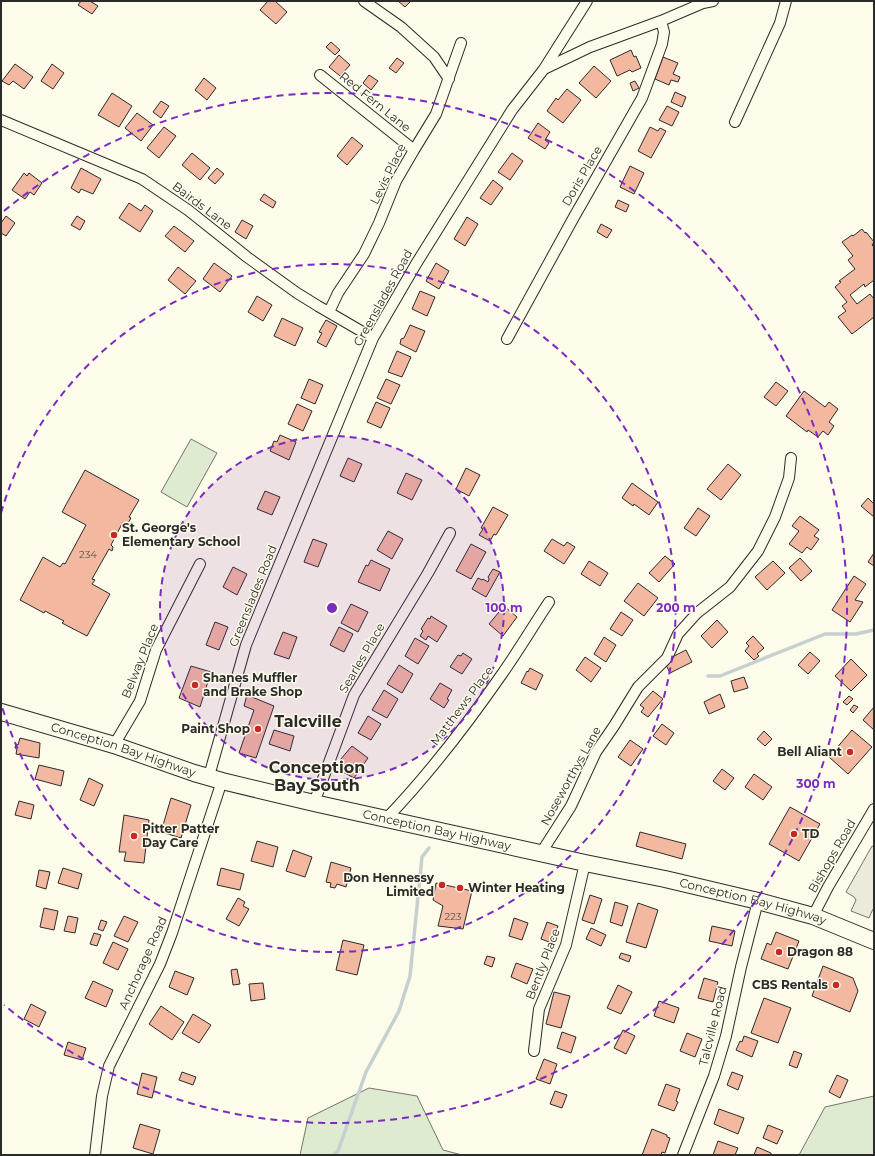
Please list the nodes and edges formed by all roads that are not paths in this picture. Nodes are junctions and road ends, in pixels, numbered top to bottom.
1 (364, 1) edge
2 (587, 1) edge
3 (713, 1) edge
4 (786, 1) edge
5 (661, 21) junction
6 (461, 43) dead end
7 (544, 69) junction
8 (320, 75) dead end
9 (449, 79) junction
10 (1, 120) edge
11 (735, 122) dead end
12 (414, 150) junction
13 (329, 312) junction
14 (373, 338) junction
15 (507, 339) dead end
16 (791, 458) dead end
17 (450, 533) dead end
18 (200, 564) dead end
19 (549, 602) dead end
20 (1, 712) edge
21 (114, 745) junction
22 (215, 779) junction
23 (314, 803) junction
24 (874, 809) edge
25 (386, 819) junction
26 (541, 853) junction
27 (585, 863) junction
28 (758, 901) junction
29 (813, 916) junction
30 (874, 941) edge
31 (534, 1051) dead end
32 (95, 1155) edge
33 (683, 1155) edge

1 - 9 street
2 - 7 street
3 - 5 street, Greenslades Road
4 - 11 street
5 - 7 street, Greenslades Road
5 - 15 street, Doris Place
6 - 9 street, Levis Place
7 - 14 street, Greenslades Road
8 - 12 street, Red Fern Lane
9 - 12 street, Levis Place
10 - 13 street, Bairds Lane
12 - 13 street, Levis Place
13 - 14 street, Bairds Lane
14 - 22 street, Greenslades Road
16 - 26 street, Noseworthys Lane
17 - 23 street, Searles Place
18 - 21 street, Belway Place
19 - 25 street, Matthews Place
20 - 21 main road, Conception Bay Highway
21 - 22 main road, Conception Bay Highway
22 - 23 main road, Conception Bay Highway
22 - 32 street, Anchorage Road
23 - 25 main road, Conception Bay Highway
24 - 29 street, Bishops Road
25 - 26 main road, Conception Bay Highway
26 - 27 main road, Conception Bay Highway
27 - 28 main road, Conception Bay Highway
27 - 31 street, Bently Place
28 - 29 main road, Conception Bay Highway
28 - 33 street, Talcville Road
29 - 30 main road, Conception Bay Highway

